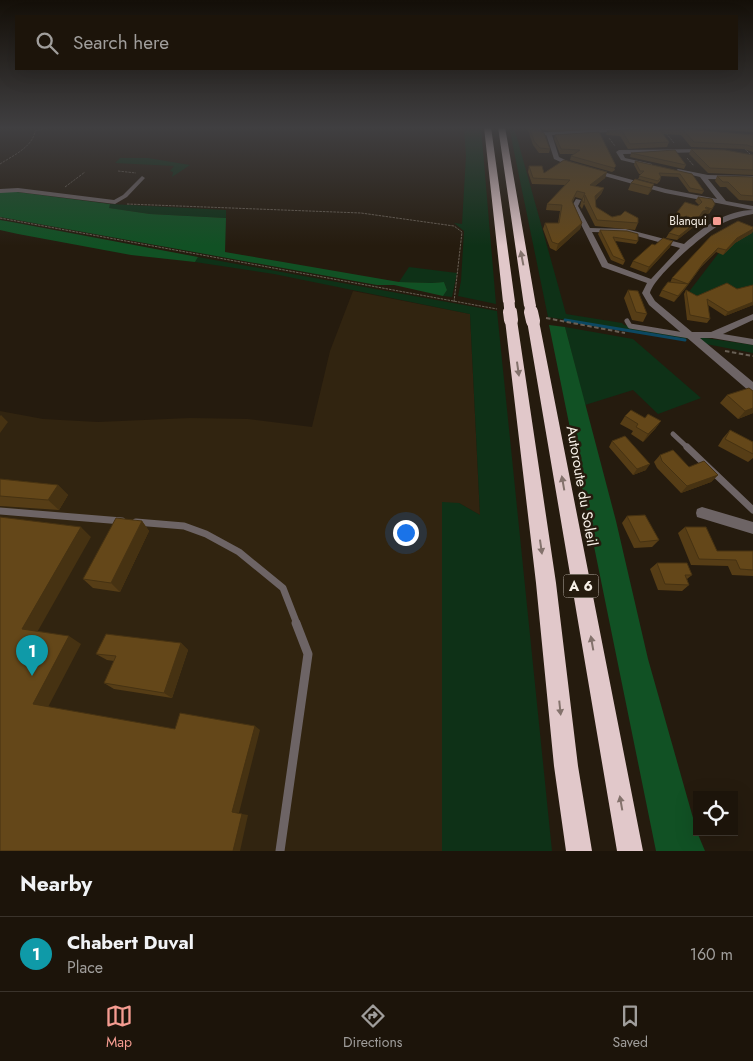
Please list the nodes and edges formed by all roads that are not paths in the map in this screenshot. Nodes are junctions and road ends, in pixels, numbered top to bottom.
1 (491, 167) edge
2 (508, 167) edge
3 (579, 167) edge
4 (656, 167) edge
5 (661, 168) edge
6 (670, 170) edge
7 (703, 177) junction
8 (142, 178) road end
9 (753, 178) edge
10 (0, 191) edge
11 (578, 200) dead end
12 (724, 203) junction
13 (753, 210) edge
14 (734, 215) junction
15 (587, 230) junction
16 (686, 247) junction
17 (652, 282) junction
18 (753, 317) edge
19 (627, 321) dead end
20 (690, 335) junction
21 (712, 335) junction
22 (753, 342) edge
23 (753, 388) edge
24 (673, 434) dead end
25 (753, 510) edge
26 (0, 511) edge
27 (702, 512) dead end
28 (753, 528) edge
29 (280, 851) edge
30 (579, 851) edge
31 (630, 851) edge

1 -> 30 highway, A 6
31 -> 2 highway, Autoroute du Soleil / A 6
3 - 12 street
4 - 5 street
6 - 7 street
7 - 9 street
7 - 12 street
8 - 10 street
11 - 15 street
12 - 13 street
12 - 14 street
13 - 14 street
14 - 16 street
15 - 16 street
15 - 17 street
16 - 17 street
17 - 20 street
18 - 21 street
19 - 20 lane
20 - 21 street
20 - 23 street
21 - 22 street
24 - 25 lane
26 - 29 lane
27 - 28 street

